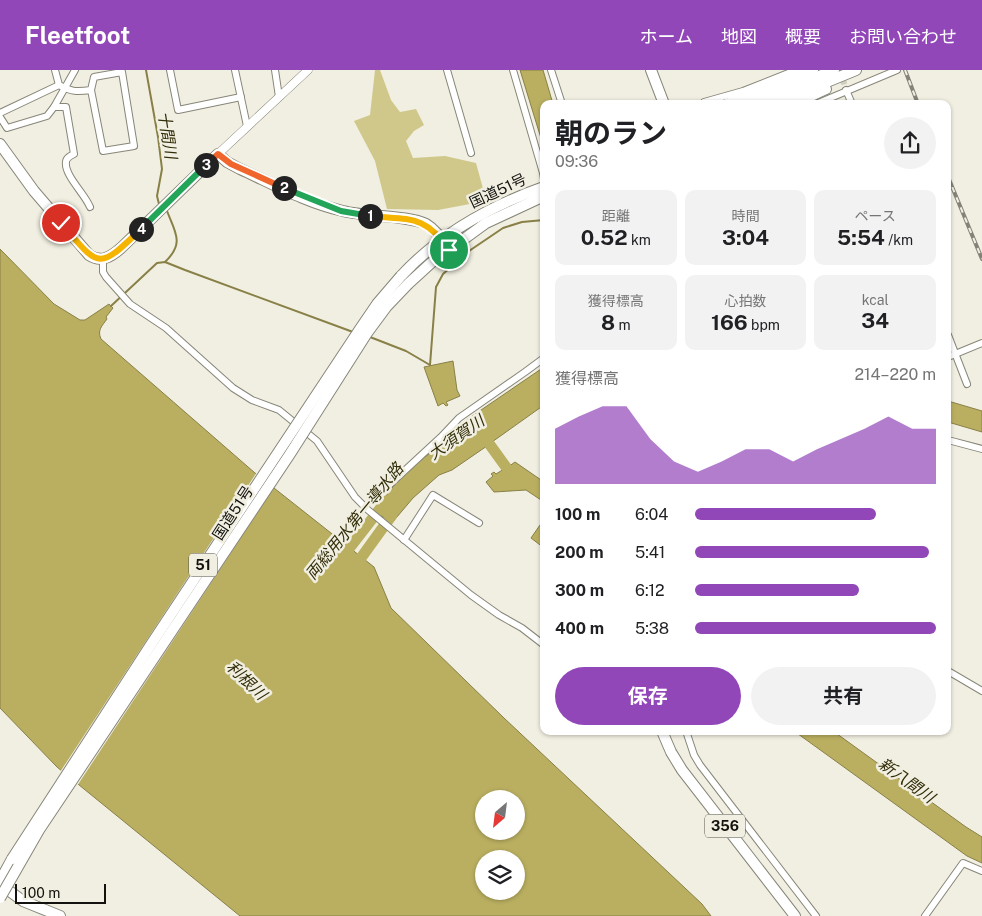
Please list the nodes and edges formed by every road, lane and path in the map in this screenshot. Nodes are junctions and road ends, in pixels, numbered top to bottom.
1 (55, 70) edge
2 (75, 70) edge
3 (170, 70) edge
4 (235, 70) edge
5 (274, 70) edge
6 (308, 70) edge
7 (447, 70) edge
8 (513, 70) edge
9 (551, 70) edge
10 (651, 70) edge
11 (796, 70) edge
12 (813, 70) edge
13 (834, 70) edge
14 (856, 70) edge
15 (897, 70) edge
16 (62, 87) junction
17 (92, 90) junction
18 (846, 91) junction
19 (280, 97) junction
20 (241, 98) junction
21 (561, 100) edge
22 (662, 100) edge
23 (715, 100) edge
24 (736, 100) edge
25 (760, 100) edge
26 (782, 100) edge
27 (803, 100) edge
28 (825, 100) edge
29 (850, 100) edge
30 (54, 107) junction
31 (0, 112) edge
32 (0, 117) edge
33 (247, 126) junction
34 (0, 144) edge
35 (471, 153) dead end
36 (218, 154) junction
37 (540, 167) edge
38 (540, 184) edge
39 (540, 188) edge
40 (522, 195) junction
41 (540, 198) edge
42 (540, 203) edge
43 (90, 207) dead end
44 (508, 212) junction
45 (442, 240) junction
46 (449, 250) junction
47 (103, 259) junction
48 (404, 280) junction
49 (951, 343) edge
50 (982, 343) edge
51 (955, 354) junction
52 (951, 356) edge
53 (540, 361) edge
54 (968, 384) dead end
55 (951, 441) edge
56 (982, 450) edge
57 (388, 486) dead end
58 (479, 523) dead end
59 (404, 540) junction
60 (540, 642) edge
61 (951, 673) edge
62 (982, 691) edge
63 (664, 735) edge
64 (687, 735) edge
65 (982, 871) edge
66 (0, 883) edge
67 (0, 898) edge
68 (60, 916) edge
69 (796, 916) edge
70 (816, 916) edge
71 (925, 916) edge

1 - 16 street
2 - 16 street
3 - 20 street
4 - 20 street
5 - 19 street
6 - 19 street
7 - 35 street
8 - 37 street
9 - 21 street
10 - 22 main road
11 - 23 street
12 - 24 main road
13 - 25 main road
14 - 26 main road
14 - 27 main road
15 - 18 street
16 - 17 street
16 - 30 street
16 - 31 street
17 - 17 street
18 - 28 street
18 - 29 street
19 - 33 street
20 - 33 street
30 - 32 street
30 - 43 street
33 - 36 street
34 - 47 main road
36 - 45 main road
36 - 47 main road
38 - 40 main road
39 - 40 main road, 国道51号 / 51
40 - 45 main road, 国道51号 / 51
41 - 44 main road, 国道51号 / 51
42 - 44 main road
44 - 46 main road, 国道51号 / 51
45 - 46 main road
45 - 48 main road, 国道51号 / 51
46 - 48 main road, 国道51号 / 51
47 - 59 street
48 - 66 main road, 国道51号 / 51, bridge
48 - 67 main road, 国道51号 / 51, bridge
49 - 51 street
50 - 51 street
51 - 52 street
51 - 54 street
53 - 57 street
55 - 56 street
58 - 59 street
59 - 60 street
61 - 62 street
63 - 69 main road, 356
64 - 70 street
65 - 71 street
66 - 68 main road

